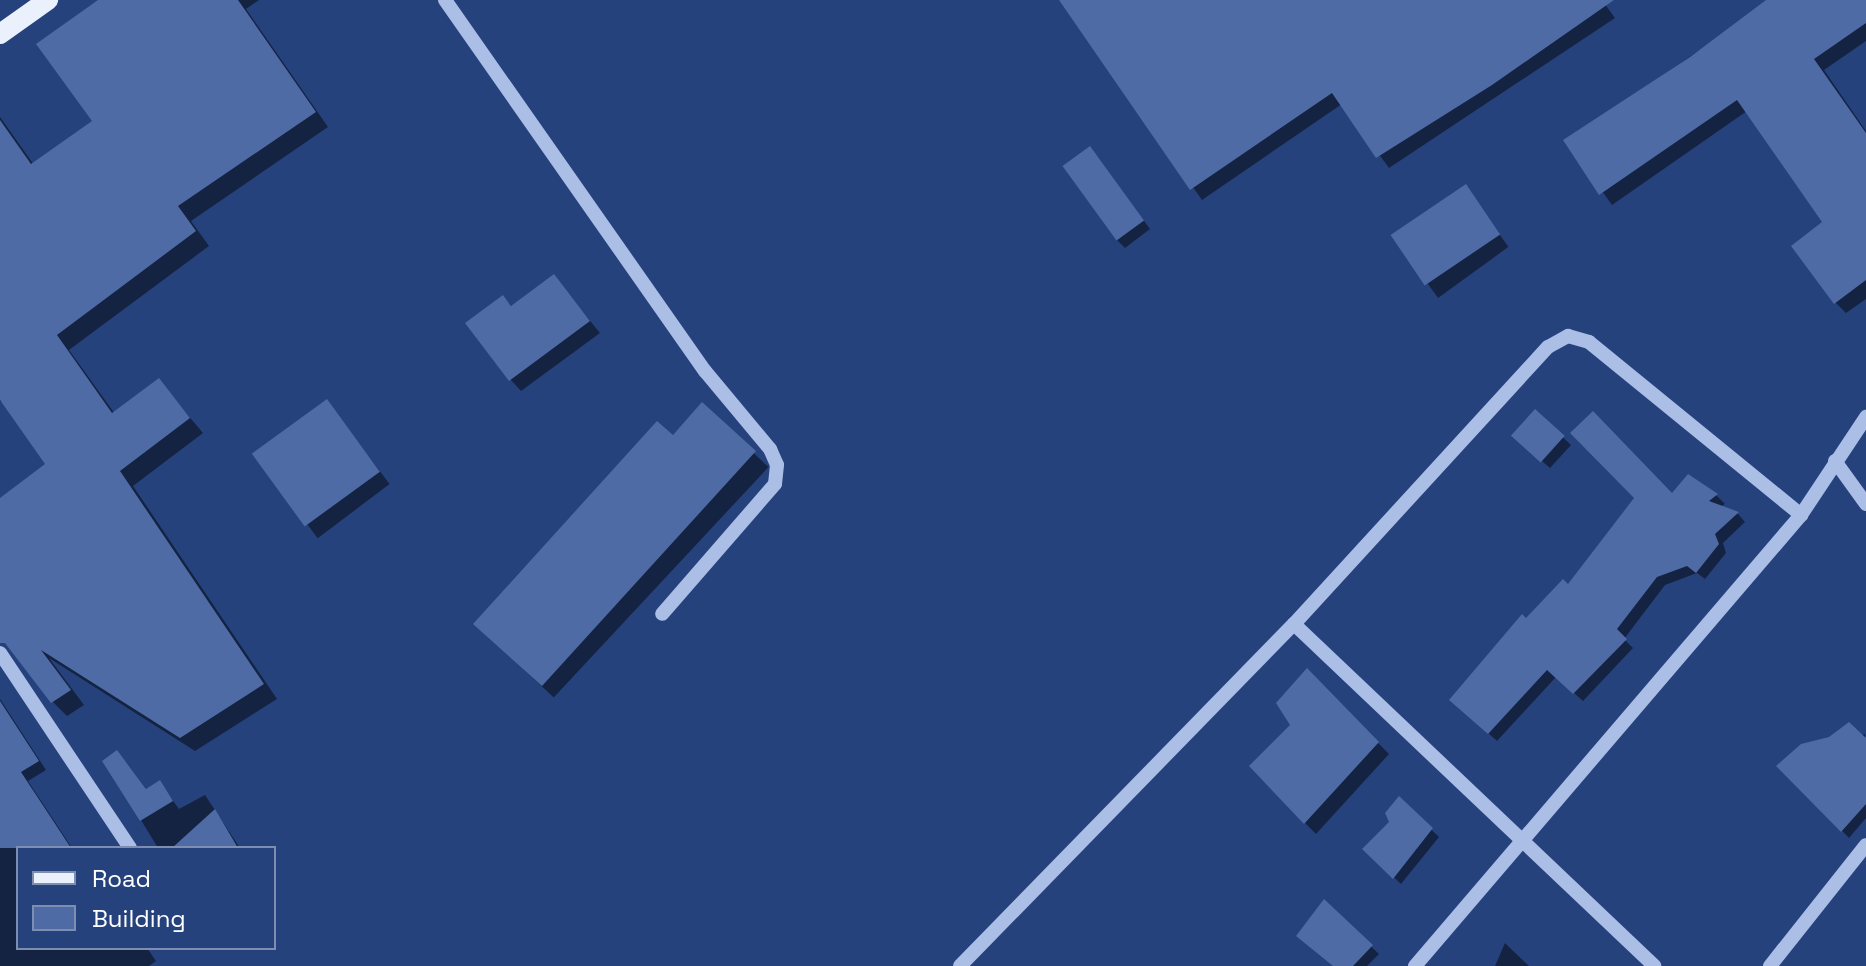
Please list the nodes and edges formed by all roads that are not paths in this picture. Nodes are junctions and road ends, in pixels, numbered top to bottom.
1 (48, 0) edge
2 (445, 0) edge
3 (0, 34) edge
4 (1866, 417) edge
5 (1835, 461) junction
6 (1866, 504) edge
7 (1801, 515) junction
8 (662, 614) dead end
9 (1294, 624) junction
10 (0, 653) edge
11 (1520, 841) junction
12 (1866, 845) edge
13 (129, 846) edge
14 (960, 966) edge
15 (1415, 966) edge
16 (1654, 966) edge
17 (1770, 966) edge

1 - 3 main road
2 - 8 street
4 - 5 street
5 - 6 street
5 - 7 street
7 - 9 street
7 - 11 street
9 - 11 street
9 - 14 street
10 - 13 street
11 - 15 street
11 - 16 street
12 - 17 street

